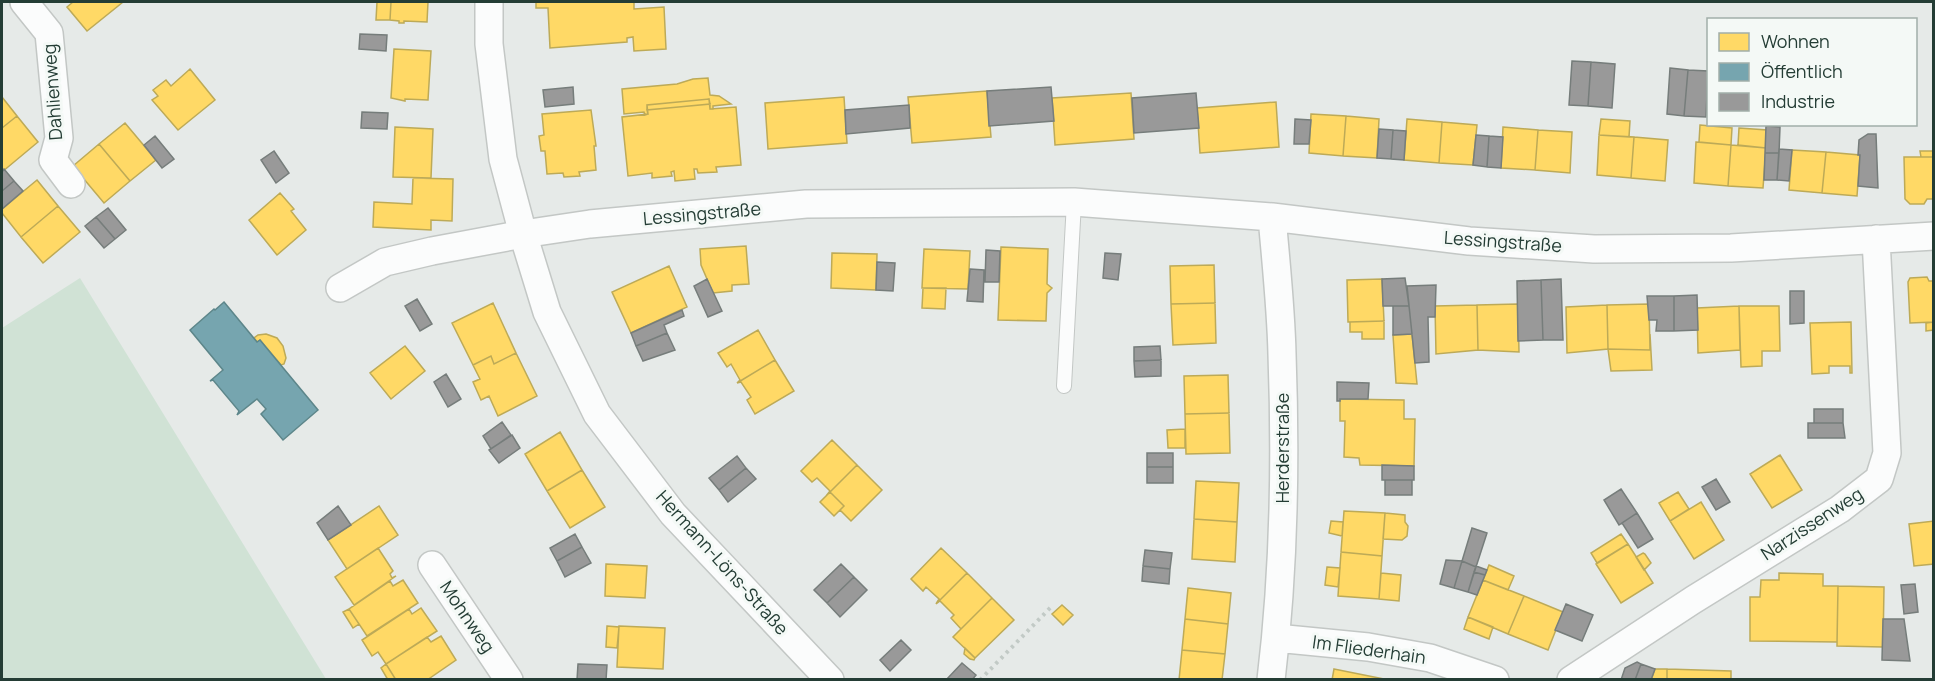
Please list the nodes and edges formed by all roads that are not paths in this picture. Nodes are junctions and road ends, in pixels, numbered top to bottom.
1 (24, 2) edge
2 (489, 2) edge
3 (71, 184) dead end
4 (1074, 202) junction
5 (1272, 217) junction
6 (523, 234) junction
7 (1934, 236) edge
8 (1876, 239) junction
9 (340, 288) dead end
10 (1064, 386) dead end
11 (432, 565) dead end
12 (1276, 638) junction
13 (498, 676) edge
14 (826, 678) edge
15 (1270, 680) edge
16 (1495, 680) edge
17 (1571, 680) edge

1 - 3 street, Dahlienweg
2 - 6 street, Hermann-Löns-Straße
4 - 5 street, Lessingstraße
4 - 6 street, Lessingstraße
4 - 10 lane
5 - 8 street, Lessingstraße
5 - 12 street, Herderstraße
6 - 9 street, Lessingstraße
6 - 14 street, Hermann-Löns-Straße
7 - 8 street, Lessingstraße
8 - 17 street, Narzissenweg
11 - 13 street, Mohnweg
12 - 15 street, Herderstraße
12 - 16 street, Im Fliederhain

